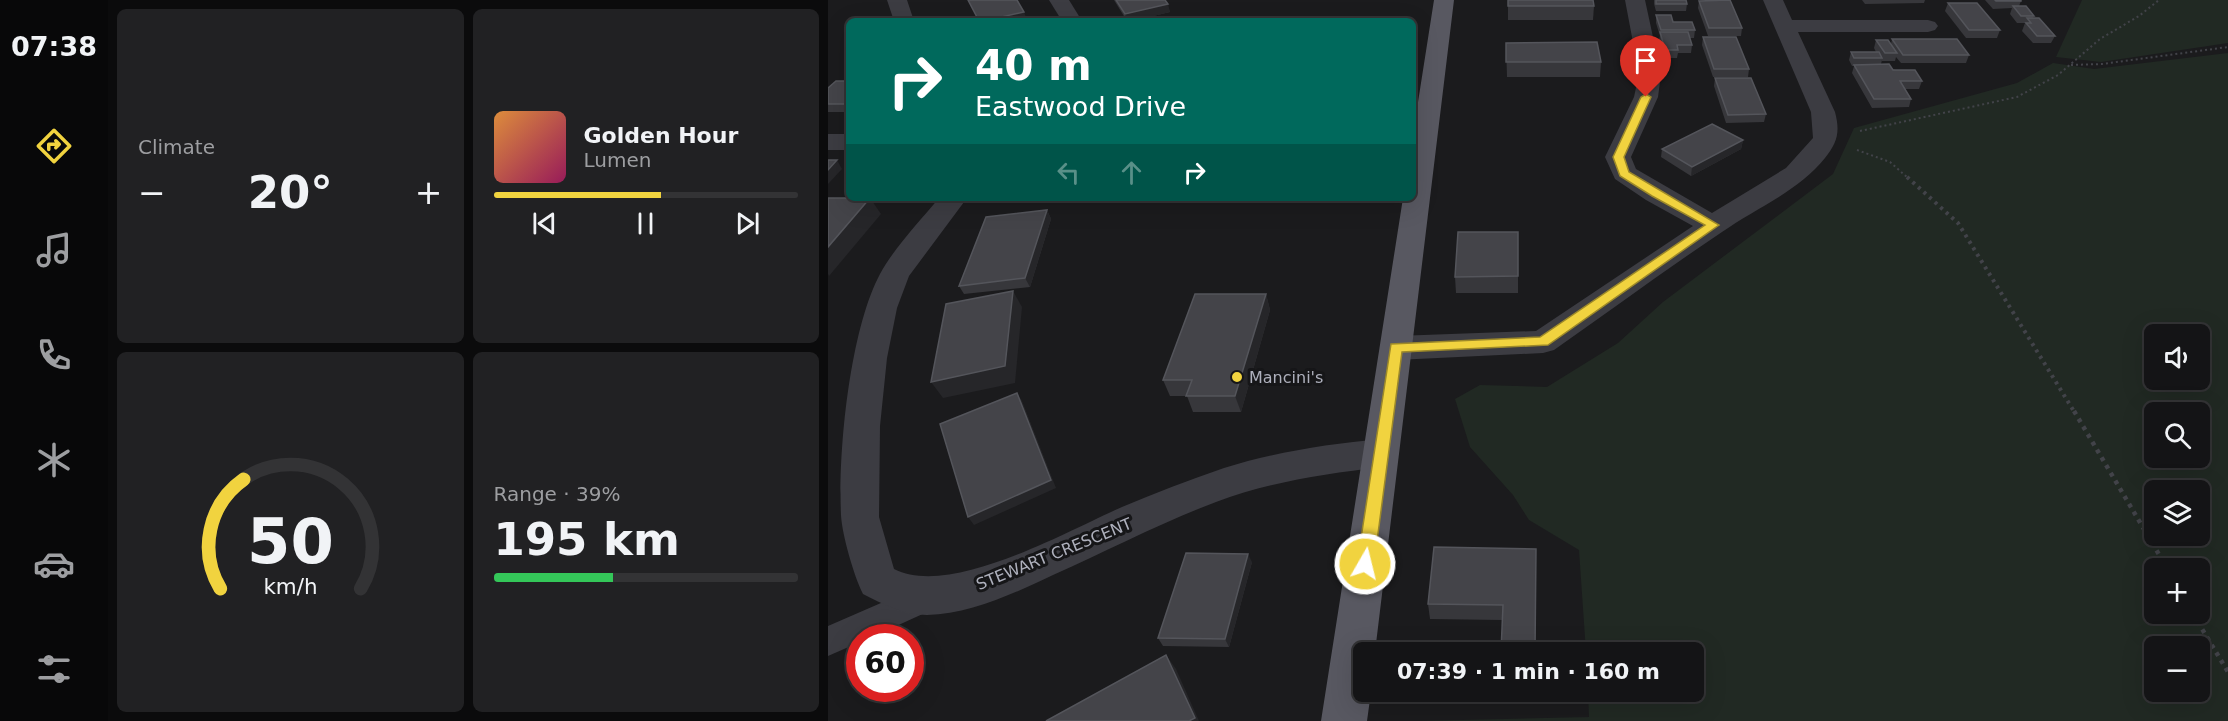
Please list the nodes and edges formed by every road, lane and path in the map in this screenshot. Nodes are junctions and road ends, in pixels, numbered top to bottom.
1 (897, 0) edge
2 (1059, 0) edge
3 (1444, 0) edge
4 (1635, 0) edge
5 (1773, 0) edge
6 (2159, 0) edge
7 (903, 18) edge
8 (1070, 18) edge
9 (1785, 26) junction
10 (1928, 26) dead end
11 (2228, 47) edge
12 (2070, 65) junction
13 (1826, 138) junction
14 (828, 142) edge
15 (846, 142) edge
16 (951, 201) edge
17 (1713, 225) junction
18 (1396, 348) junction
19 (1381, 453) junction
20 (2161, 558) edge
21 (930, 596) junction
22 (2199, 624) edge
23 (828, 641) edge
24 (2228, 672) edge
25 (1344, 721) edge

1 - 7 street
2 - 8 street
3 - 18 main road
4 - 17 street
5 - 9 street
6 - 12 path
9 - 10 street
9 - 13 street
11 - 12 path
12 - 13 path
13 - 17 street
13 - 20 path
14 - 15 street
16 - 21 street, STEWART CRESCENT
17 - 18 street
18 - 19 main road
19 - 21 street, STEWART CRESCENT
19 - 25 main road
21 - 23 lane
22 - 24 path

